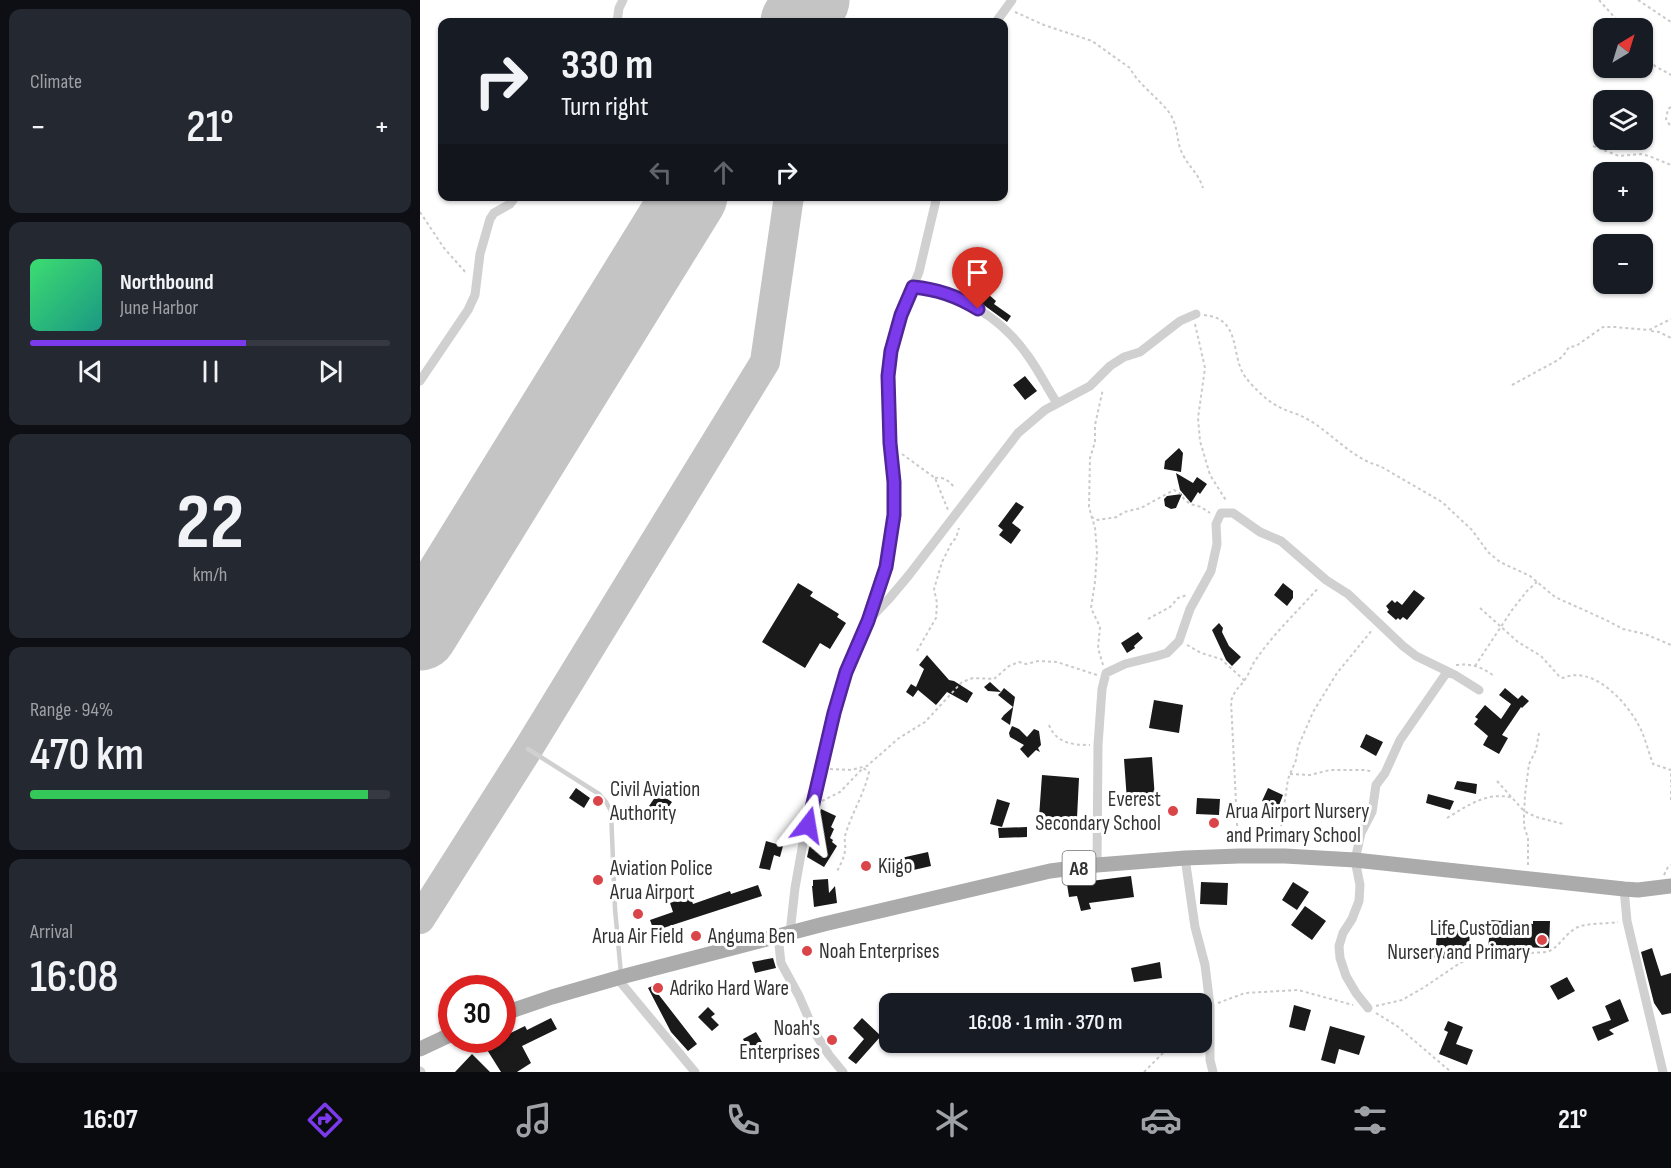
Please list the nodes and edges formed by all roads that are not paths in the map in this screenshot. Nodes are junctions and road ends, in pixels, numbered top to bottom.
1 (623, 0) edge
2 (1012, 0) edge
3 (618, 18) edge
4 (999, 18) edge
5 (512, 201) edge
6 (936, 201) edge
7 (913, 287) junction
8 (1196, 314) road end
9 (420, 381) edge
10 (1057, 404) junction
11 (868, 621) junction
12 (1447, 672) junction
13 (1479, 690) dead end
14 (528, 749) dead end
15 (1185, 858) junction
16 (1355, 860) junction
17 (1097, 865) junction
18 (1671, 886) edge
19 (1624, 890) junction
20 (784, 934) junction
21 (619, 977) junction
22 (1368, 1008) road end
23 (516, 1009) edge
24 (438, 1040) edge
25 (420, 1048) edge
26 (695, 1072) edge
27 (843, 1072) edge
28 (1213, 1072) edge
29 (1663, 1072) edge

1 - 3 street
2 - 4 street
5 - 9 street
6 - 7 street
7 - 10 street
7 - 11 street
8 - 10 street
10 - 11 street
11 - 20 street
12 - 13 street
12 - 16 street
12 - 17 street
14 - 21 lane
15 - 16 main road, A8
15 - 17 main road, A8
15 - 28 street
16 - 19 main road, A8
16 - 22 street
17 - 20 main road, A8
18 - 19 main road, A8
19 - 29 street
20 - 21 main road, A8
20 - 27 street
21 - 23 main road, A8
21 - 26 street
24 - 25 main road

